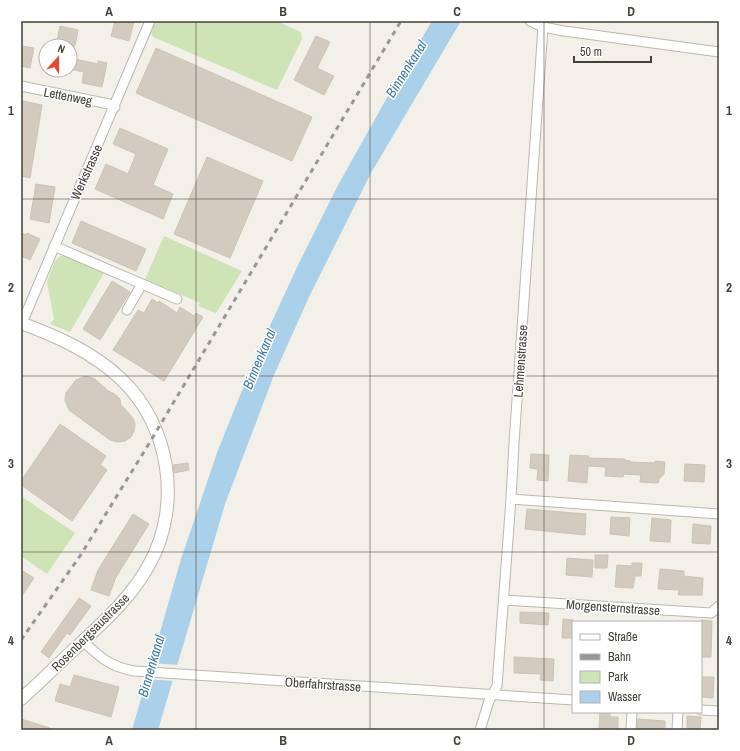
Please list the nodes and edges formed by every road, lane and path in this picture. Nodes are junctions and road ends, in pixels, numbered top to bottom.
1 (150, 21) edge
2 (530, 21) edge
3 (543, 27) junction
4 (719, 52) edge
5 (21, 86) edge
6 (115, 106) junction
7 (54, 246) junction
8 (142, 284) junction
9 (177, 299) dead end
10 (127, 310) dead end
11 (21, 323) edge
12 (511, 499) junction
13 (719, 514) edge
14 (504, 600) junction
15 (719, 606) edge
16 (83, 641) junction
17 (492, 695) junction
18 (21, 699) edge
19 (572, 700) edge
20 (702, 710) edge
21 (719, 711) edge
22 (632, 713) edge
23 (678, 713) edge
24 (480, 730) edge
25 (631, 730) edge
26 (677, 730) edge

1 - 6 street, Werkstrasse
2 - 3 street
3 - 4 street
3 - 12 street, Lehmenstrasse
5 - 6 street, Lettenweg
6 - 7 street, Werkstrasse
7 - 8 street
7 - 11 street, Werkstrasse
8 - 9 street
8 - 10 street
11 - 16 street, Rosenbergsaustrasse
12 - 13 street
12 - 14 street, Lehmenstrasse
14 - 15 street, Morgensternstrasse
14 - 17 street, Lehmenstrasse
16 - 17 street, Oberfahrstrasse
16 - 18 street, Rosenbergsaustrasse
17 - 19 street, Oberfahrstrasse
17 - 24 street, Lehmenstrasse
20 - 21 street
22 - 25 street
23 - 26 street

